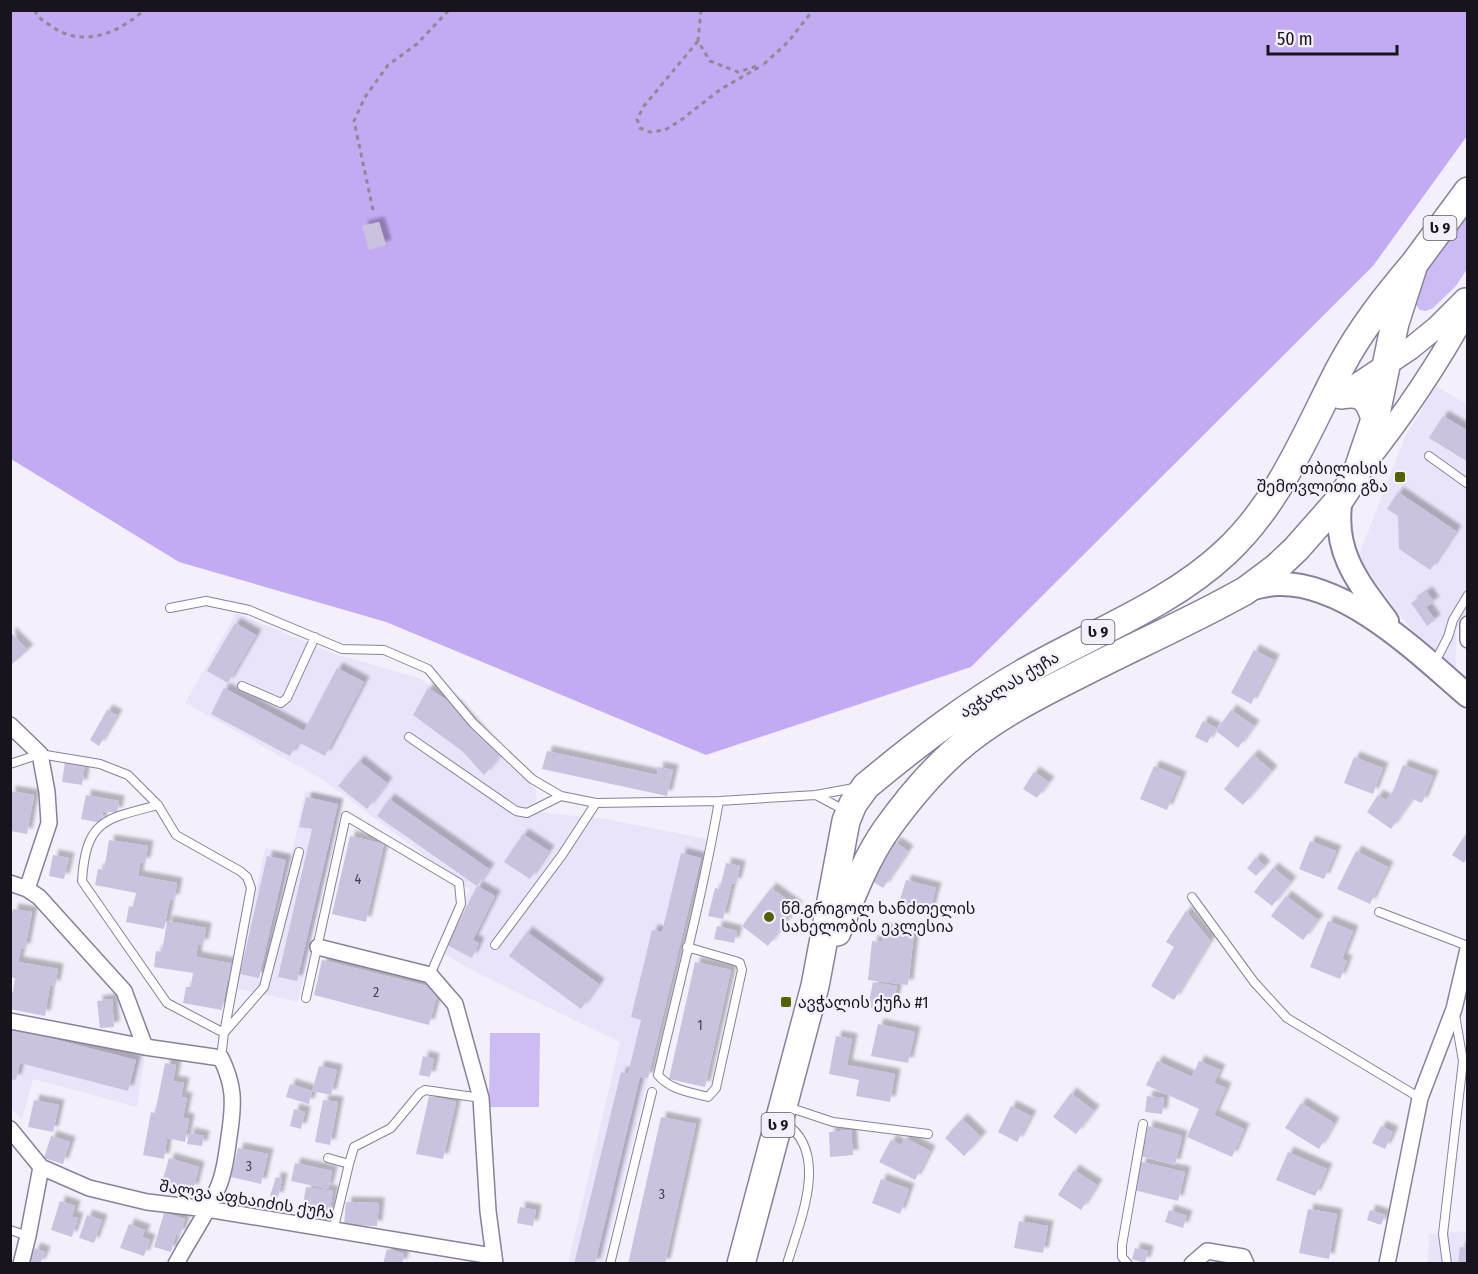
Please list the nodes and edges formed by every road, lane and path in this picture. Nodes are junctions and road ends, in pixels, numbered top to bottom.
1 (35, 10) edge
2 (144, 10) edge
3 (449, 10) edge
4 (701, 10) edge
5 (813, 10) edge
6 (698, 41) junction
7 (763, 64) junction
8 (1467, 191) edge
9 (373, 210) dead end
10 (1414, 264) junction
11 (1404, 297) junction
12 (1467, 297) edge
13 (1467, 309) edge
14 (1437, 327) junction
15 (1385, 366) junction
16 (1341, 395) junction
17 (1375, 419) junction
18 (1315, 421) junction
19 (1430, 456) dead end
20 (1356, 475) junction
21 (1467, 484) edge
22 (1341, 498) junction
23 (1245, 591) junction
24 (1467, 595) edge
25 (170, 608) dead end
26 (1467, 624) edge
27 (1399, 636) junction
28 (315, 637) junction
29 (1467, 640) edge
30 (1433, 666) junction
31 (242, 686) dead end
32 (1467, 696) edge
33 (10, 725) edge
34 (409, 737) dead end
35 (40, 754) junction
36 (10, 764) edge
37 (866, 786) junction
38 (816, 795) junction
39 (561, 796) junction
40 (719, 801) junction
41 (596, 803) junction
42 (158, 805) junction
43 (849, 813) junction
44 (886, 830) junction
45 (299, 852) dead end
46 (10, 883) edge
47 (27, 889) junction
48 (1192, 897) dead end
49 (1379, 912) dead end
50 (495, 945) dead end
51 (318, 947) junction
52 (687, 947) junction
53 (1467, 947) edge
54 (430, 975) junction
55 (815, 986) junction
56 (306, 998) dead end
57 (1454, 1009) junction
58 (10, 1021) edge
59 (224, 1033) junction
60 (145, 1047) junction
61 (221, 1058) junction
62 (652, 1092) dead end
63 (481, 1098) junction
64 (1420, 1098) junction
65 (782, 1112) junction
66 (1143, 1124) dead end
67 (10, 1129) edge
68 (928, 1134) dead end
69 (328, 1158) dead end
70 (349, 1164) junction
71 (41, 1167) junction
72 (207, 1209) junction
73 (10, 1230) edge
74 (333, 1231) junction
75 (28, 1236) junction
76 (494, 1260) edge
77 (21, 1263) edge
78 (176, 1263) edge
79 (610, 1263) edge
80 (741, 1263) edge
81 (787, 1263) edge
82 (1128, 1263) edge
83 (1192, 1263) edge
84 (1246, 1263) edge
85 (1388, 1263) edge
86 (1447, 1263) edge

1 - 2 path
3 - 9 path
4 - 6 path
5 - 7 path
6 - 7 path
6 - 7 path
8 - 10 highway, ს 9
10 - 11 highway, ს 9
10 - 18 highway, ავჭალას ქუჩა / ს 9
11 - 14 main road
11 - 15 highway, ს 9
12 - 14 main road
13 - 20 main road
14 - 15 main road
15 - 16 main road
15 - 17 highway, ს 9
16 - 17 highway
16 - 18 main road
17 - 20 highway, ს 9
18 - 37 highway, ავჭალას ქუჩა / ს 9
19 - 21 lane
20 - 22 highway, ავჭალას ქუჩა / ს 9
22 - 23 highway, ავჭალას ქუჩა / ს 9
22 - 27 main road
23 - 27 main road
23 - 44 highway, ავჭალას ქუჩა / ს 9
24 - 30 lane
25 - 28 lane
26 - 29 street
27 - 30 main road
28 - 31 lane
28 - 39 lane
30 - 32 main road
33 - 35 street
34 - 39 lane
35 - 36 lane
35 - 42 lane
35 - 47 street
37 - 38 lane
37 - 43 highway, ავჭალას ქუჩა / ს 9
38 - 40 lane
38 - 43 lane
39 - 41 lane
40 - 41 lane
40 - 52 lane
41 - 50 lane
42 - 59 lane
42 - 59 lane
43 - 44 highway
43 - 55 highway, ავჭალას ქუჩა / ს 9
44 - 55 highway, ავჭალას ქუჩა / ს 9
45 - 59 lane
46 - 47 street
47 - 60 street
48 - 64 lane
49 - 53 lane
51 - 54 street
51 - 54 lane
51 - 56 lane
52 - 52 lane
53 - 57 street
54 - 63 street
55 - 65 highway, ავჭალას ქუჩა / ს 9
57 - 64 street
57 - 86 lane
58 - 60 street
59 - 61 lane
60 - 61 street
61 - 72 street
62 - 79 lane
63 - 70 lane
63 - 76 street
64 - 85 street
65 - 68 lane
65 - 80 highway, ავჭალას ქუჩა / ს 9
65 - 81 lane
66 - 82 lane
67 - 71 street, შალვა აფხაიძის ქუჩა
69 - 70 lane
70 - 74 lane
71 - 72 street, შალვა აფხაიძის ქუჩა
71 - 75 street
72 - 74 street, შალვა აფხაიძის ქუჩა
72 - 78 street
73 - 75 lane
74 - 76 street, შალვა აფხაიძის ქუჩა
75 - 77 street
83 - 84 street

